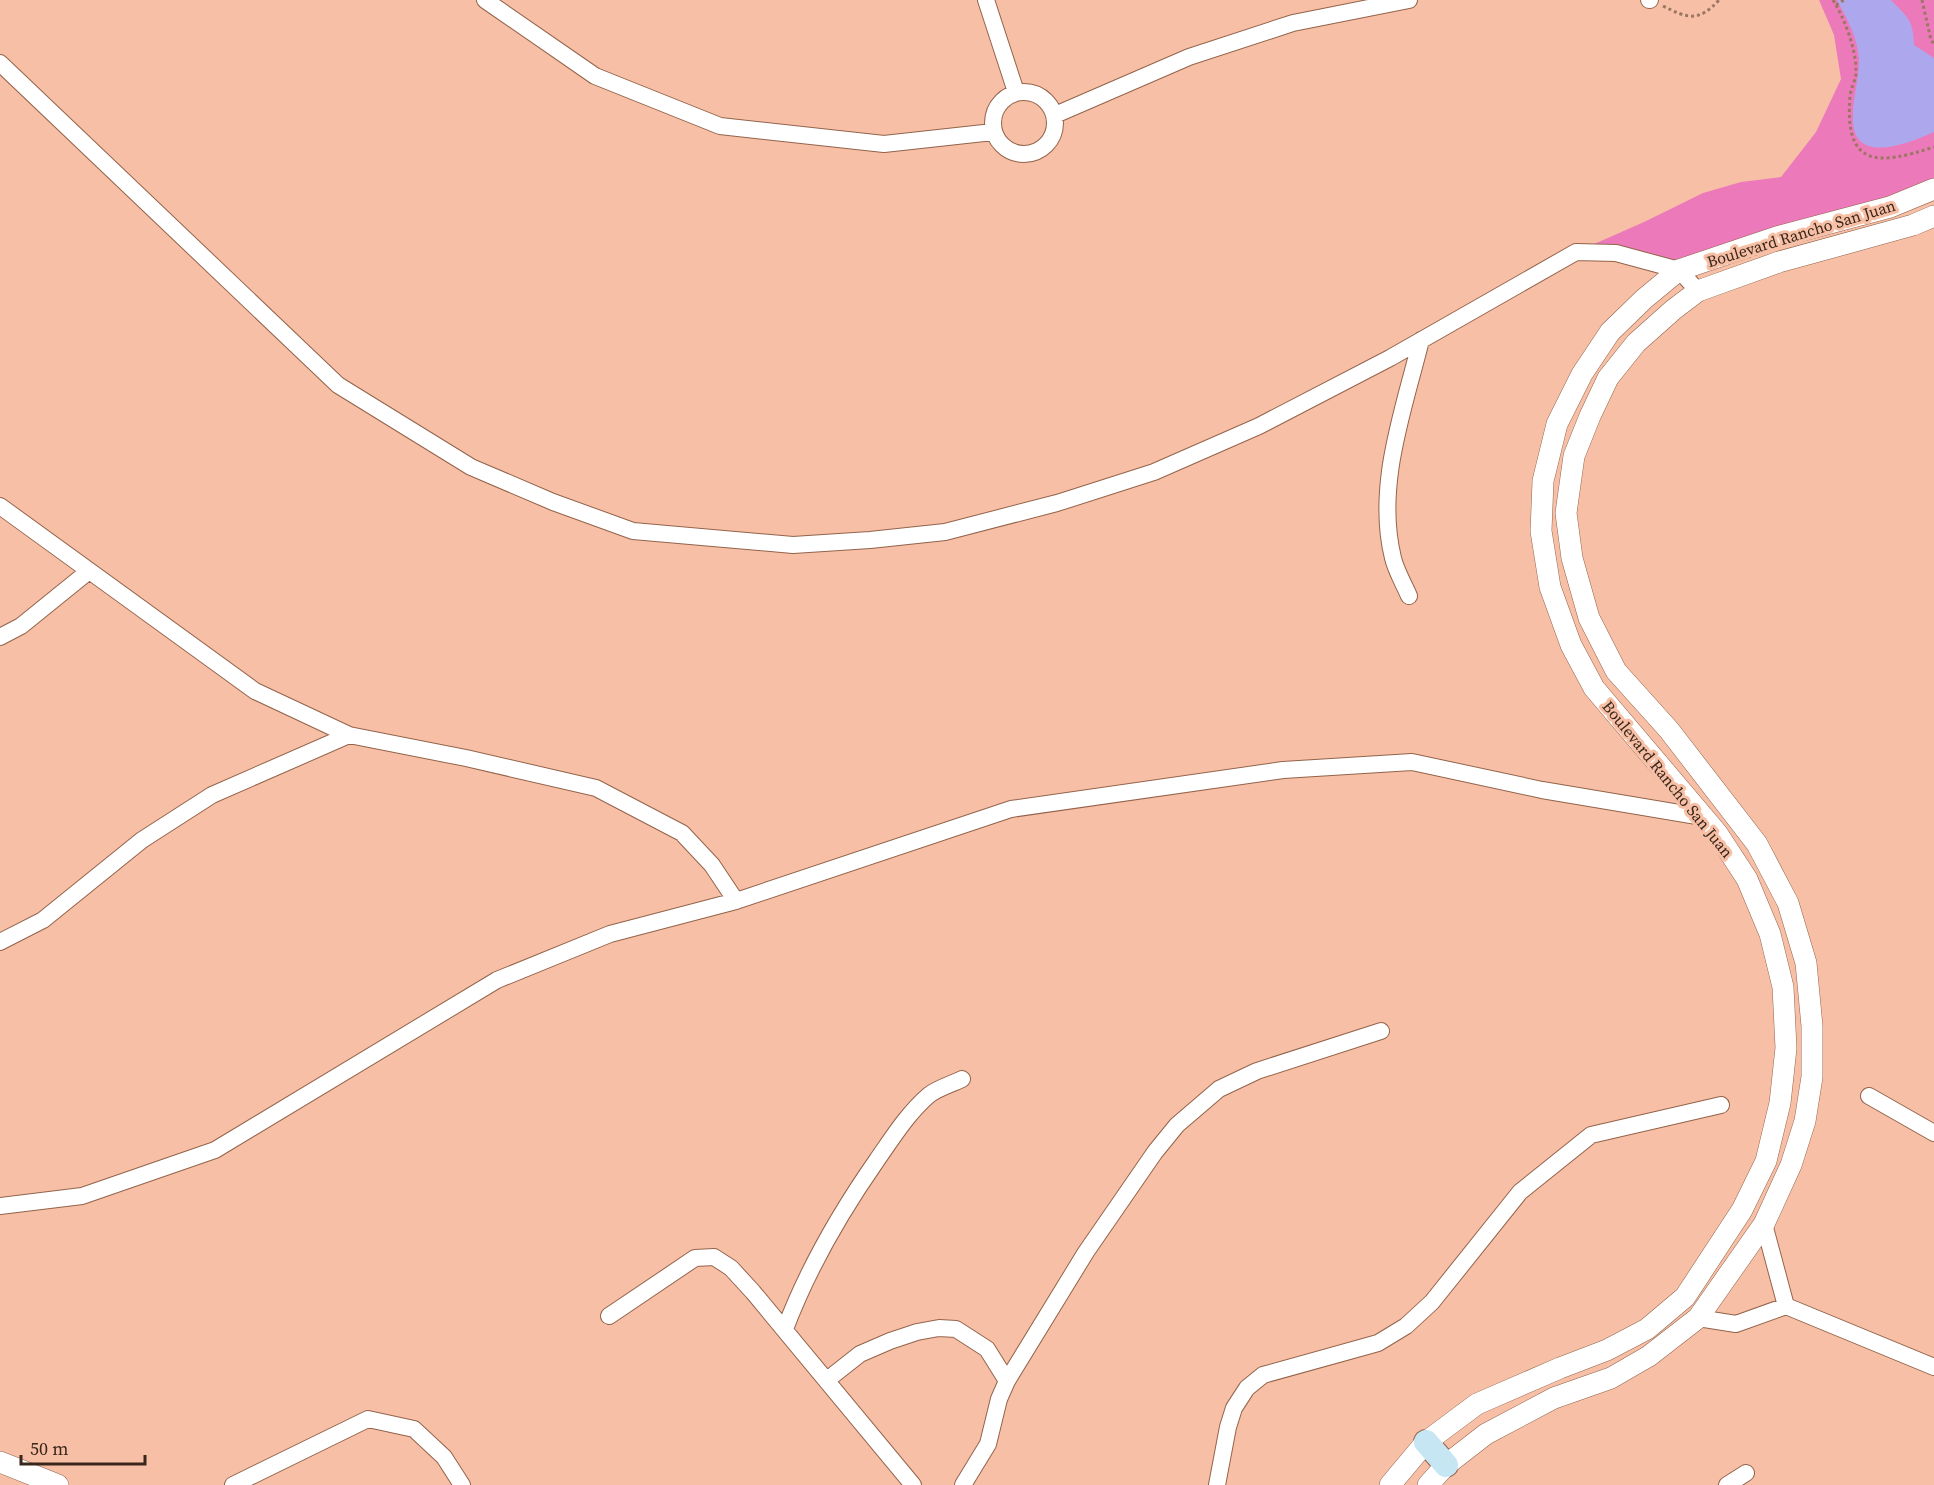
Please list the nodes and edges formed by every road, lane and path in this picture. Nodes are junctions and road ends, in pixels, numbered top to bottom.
1 (485, 0) edge
2 (986, 0) edge
3 (1409, 0) edge
4 (1650, 0) edge
5 (1719, 0) edge
6 (1833, 0) edge
7 (1844, 0) edge
8 (1922, 0) edge
9 (1836, 5) junction
10 (1934, 44) edge
11 (0, 63) edge
12 (0, 79) edge
13 (21, 84) junction
14 (1016, 92) junction
15 (1055, 115) junction
16 (993, 132) junction
17 (1934, 147) edge
18 (1934, 189) edge
19 (1934, 216) edge
20 (1680, 270) junction
21 (1698, 291) junction
22 (1421, 340) junction
23 (0, 506) edge
24 (89, 571) junction
25 (1409, 596) dead end
26 (0, 637) edge
27 (349, 735) junction
28 (1703, 817) junction
29 (736, 901) junction
30 (0, 942) edge
31 (1382, 1031) dead end
32 (962, 1079) dead end
33 (1869, 1096) dead end
34 (1721, 1105) dead end
35 (1934, 1133) edge
36 (0, 1206) edge
37 (1764, 1224) junction
38 (1786, 1306) junction
39 (609, 1317) dead end
40 (1698, 1318) junction
41 (785, 1329) junction
42 (1934, 1367) edge
43 (827, 1380) junction
44 (1007, 1381) junction
45 (1426, 1442) junction
46 (0, 1462) edge
47 (1446, 1465) junction
48 (1746, 1473) dead end
49 (58, 1485) edge
50 (233, 1485) edge
51 (462, 1485) edge
52 (912, 1485) edge
53 (963, 1485) edge
54 (1217, 1485) edge
55 (1390, 1485) edge
56 (1428, 1485) edge
57 (1727, 1485) edge

1 - 16 street
2 - 14 street
3 - 15 street
4 - 5 path
6 - 9 path
7 - 9 path
8 - 10 path
9 - 17 path
11 - 13 street
12 - 13 street
13 - 22 street
14 - 15 street
14 - 16 street
15 - 16 street
18 - 20 street, Boulevard Rancho San Juan
19 - 21 street, Boulevard Rancho San Juan
20 - 21 street
20 - 22 street
20 - 28 street, Boulevard Rancho San Juan
21 - 37 street, Boulevard Rancho San Juan
22 - 25 street
23 - 24 street
24 - 26 street
24 - 27 street
27 - 29 street
27 - 30 street
28 - 29 street
28 - 45 street, Boulevard Rancho San Juan
29 - 36 street
31 - 44 street
32 - 41 street
33 - 35 street
34 - 54 street
37 - 38 street
37 - 40 street, Boulevard Rancho San Juan
38 - 40 street
38 - 42 street
39 - 41 street
40 - 47 street, Boulevard Rancho San Juan
41 - 43 street
43 - 44 street
43 - 52 street
44 - 53 street
45 - 47 main road
45 - 55 street, Boulevard Rancho San Juan
46 - 49 street
47 - 56 street, Boulevard Rancho San Juan
48 - 57 street
50 - 51 street

